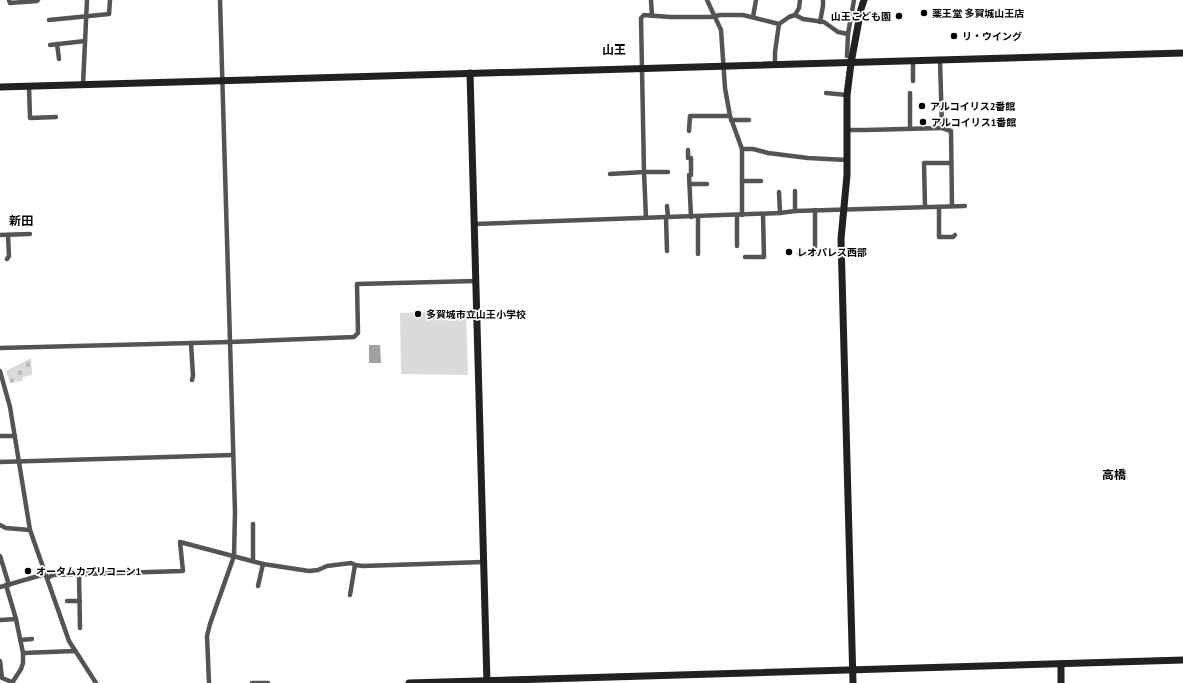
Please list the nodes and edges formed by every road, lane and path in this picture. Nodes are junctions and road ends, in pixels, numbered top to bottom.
1 (9, 0) edge
2 (38, 0) edge
3 (87, 0) edge
4 (110, 0) edge
5 (220, 0) edge
6 (652, 0) edge
7 (707, 0) edge
8 (756, 0) edge
9 (800, 0) edge
10 (823, 0) edge
11 (854, 0) edge
12 (864, 0) edge
13 (795, 15) junction
14 (652, 16) junction
15 (714, 16) junction
16 (86, 17) junction
17 (753, 17) junction
18 (49, 20) dead end
19 (820, 22) junction
20 (779, 24) junction
21 (848, 34) junction
22 (85, 41) junction
23 (50, 44) dead end
24 (58, 44) junction
25 (1183, 53) edge
26 (59, 59) dead end
27 (852, 60) junction
28 (940, 60) junction
29 (913, 61) junction
30 (775, 65) junction
31 (724, 66) junction
32 (641, 69) junction
33 (470, 73) junction
34 (222, 81) junction
35 (913, 81) dead end
36 (83, 85) junction
37 (29, 86) junction
38 (0, 87) edge
39 (826, 93) dead end
40 (910, 93) dead end
41 (848, 95) junction
42 (56, 117) dead end
43 (731, 118) junction
44 (749, 120) dead end
45 (942, 128) junction
46 (910, 129) junction
47 (848, 130) junction
48 (689, 131) dead end
49 (742, 149) junction
50 (688, 150) dead end
51 (847, 160) junction
52 (952, 163) junction
53 (644, 172) junction
54 (668, 172) dead end
55 (610, 174) dead end
56 (742, 181) junction
57 (761, 181) dead end
58 (690, 184) junction
59 (707, 184) dead end
60 (795, 191) dead end
61 (779, 192) dead end
62 (667, 206) dead end
63 (952, 206) junction
64 (965, 206) dead end
65 (925, 207) junction
66 (938, 207) junction
67 (844, 209) junction
68 (815, 210) junction
69 (795, 211) junction
70 (763, 214) junction
71 (780, 214) junction
72 (737, 215) junction
73 (742, 215) junction
74 (698, 216) junction
75 (667, 217) junction
76 (691, 217) junction
77 (646, 218) junction
78 (475, 224) junction
79 (30, 234) dead end
80 (0, 235) edge
81 (8, 235) junction
82 (955, 236) dead end
83 (737, 246) dead end
84 (667, 251) dead end
85 (698, 254) dead end
86 (799, 254) dead end
87 (745, 258) dead end
88 (8, 259) dead end
89 (476, 281) junction
90 (230, 342) junction
91 (192, 343) junction
92 (0, 348) edge
93 (0, 371) edge
94 (192, 380) dead end
95 (0, 436) edge
96 (15, 436) junction
97 (233, 455) junction
98 (19, 461) junction
99 (0, 462) edge
100 (253, 524) dead end
101 (0, 525) edge
102 (30, 530) junction
103 (0, 556) edge
104 (234, 556) junction
105 (253, 561) junction
106 (483, 562) junction
107 (263, 564) junction
108 (355, 565) junction
109 (79, 574) junction
110 (46, 576) junction
111 (8, 585) junction
112 (258, 586) dead end
113 (0, 587) edge
114 (350, 595) dead end
115 (67, 601) dead end
116 (80, 601) junction
117 (16, 619) junction
118 (0, 620) edge
119 (80, 628) dead end
120 (32, 639) dead end
121 (20, 640) junction
122 (75, 651) junction
123 (23, 653) junction
124 (1183, 660) edge
125 (0, 661) edge
126 (1061, 664) junction
127 (852, 670) junction
128 (487, 682) edge
129 (12, 683) edge
130 (96, 683) edge
131 (209, 683) edge
132 (252, 683) edge
133 (268, 683) edge
134 (409, 683) edge
135 (853, 683) edge
136 (1061, 683) edge

1 - 2 street
3 - 16 street
4 - 16 street
5 - 34 street
6 - 14 street
7 - 15 street
8 - 17 street
9 - 13 street
10 - 19 street
11 - 21 street
12 - 27 street
13 - 19 street
13 - 20 street
14 - 15 street
14 - 32 street
15 - 17 street
15 - 31 street
16 - 18 street
16 - 22 street
17 - 20 street
19 - 21 street
20 - 30 street
21 - 27 street
22 - 24 street
22 - 36 street
23 - 24 street
24 - 26 street
25 - 28 street
27 - 29 street
27 - 30 street
27 - 41 street
28 - 29 street
28 - 45 street
29 - 35 street
30 - 31 street
31 - 32 street
31 - 43 street
32 - 33 street
32 - 53 street
33 - 34 street
33 - 78 street
34 - 36 street
34 - 90 street
36 - 37 street
37 - 38 street
37 - 42 street
39 - 41 street
40 - 46 street
41 - 47 street
43 - 44 street
43 - 48 street
43 - 49 street
45 - 46 street
45 - 52 street
46 - 47 street
47 - 51 street
49 - 51 street
49 - 56 street
50 - 58 street
51 - 67 street
52 - 63 street
52 - 65 street
53 - 54 street
53 - 55 street
53 - 77 street
56 - 57 street
56 - 73 street
58 - 59 street
58 - 76 street
60 - 69 street
61 - 71 street
62 - 75 street
63 - 64 street
63 - 66 street
65 - 66 street
65 - 67 street
66 - 82 street
67 - 68 street
67 - 127 street
68 - 69 street
68 - 86 street
69 - 71 street
70 - 71 street
70 - 73 street
70 - 87 street
72 - 73 street
72 - 74 street
72 - 83 street
74 - 76 street
74 - 85 street
75 - 76 street
75 - 77 street
75 - 84 street
77 - 78 street
78 - 89 street
79 - 81 street
80 - 81 street
81 - 88 street
89 - 90 street
89 - 106 street
90 - 91 street
90 - 97 street
91 - 92 street
91 - 94 street
93 - 96 street
95 - 96 street
96 - 98 street
97 - 98 street
97 - 104 street
98 - 99 street
98 - 102 street
100 - 105 street
101 - 102 street
102 - 110 street
103 - 111 street
104 - 105 street
104 - 109 street
104 - 131 street
105 - 107 street
106 - 108 street
106 - 128 street
107 - 108 street
107 - 112 street
108 - 114 street
109 - 110 street
109 - 116 street
110 - 111 street
110 - 122 street
111 - 113 street
111 - 117 street
115 - 116 street
116 - 119 street
117 - 118 street
117 - 121 street
120 - 121 street
121 - 123 street
122 - 123 street
122 - 130 street
123 - 129 street
124 - 126 street
125 - 129 street
126 - 127 street
126 - 136 street
127 - 128 street
127 - 135 street
128 - 134 street
132 - 133 street

